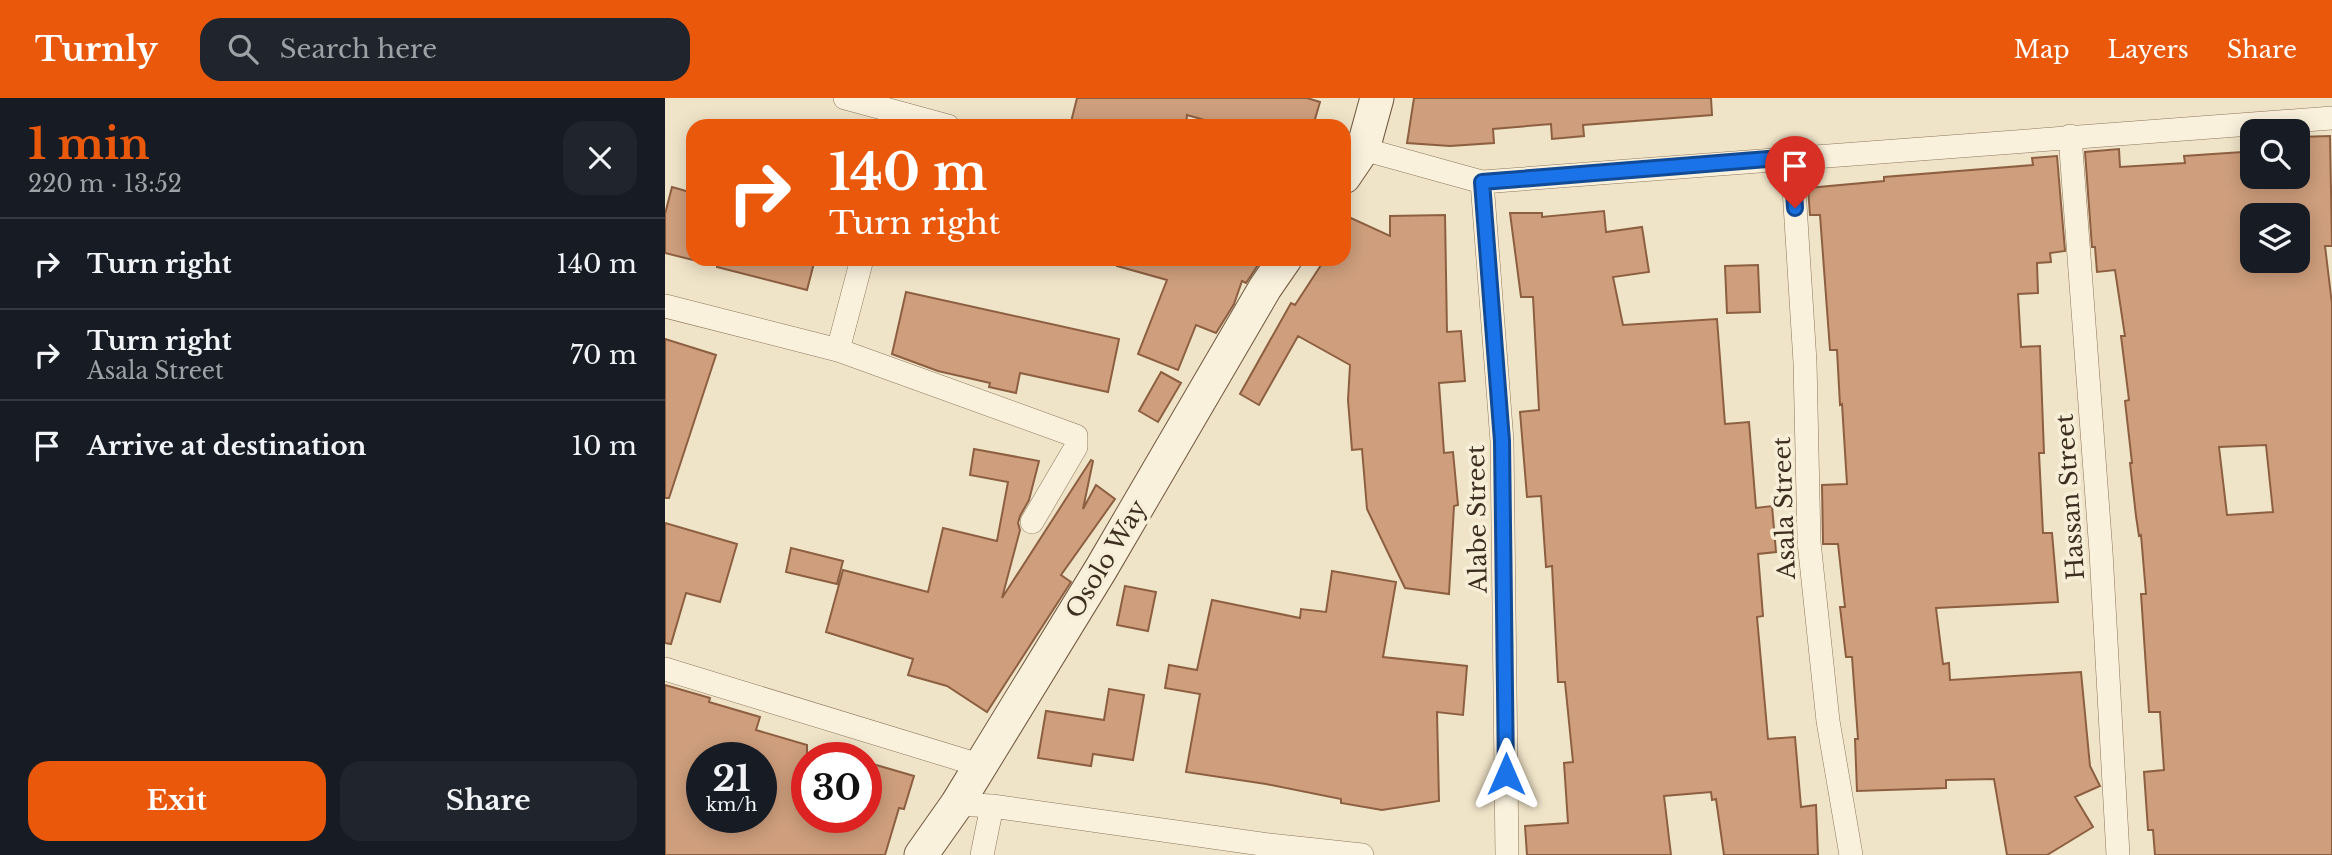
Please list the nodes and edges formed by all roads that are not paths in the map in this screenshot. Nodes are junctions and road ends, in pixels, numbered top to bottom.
1 (845, 98) edge
2 (1377, 98) edge
3 (2332, 118) edge
4 (897, 119) edge
5 (2070, 136) junction
6 (1363, 149) junction
7 (1792, 157) junction
8 (1351, 167) edge
9 (1482, 182) junction
10 (860, 266) edge
11 (1280, 266) edge
12 (665, 306) edge
13 (838, 350) junction
14 (1032, 522) dead end
15 (665, 669) edge
16 (979, 765) junction
17 (957, 804) junction
18 (992, 806) junction
19 (921, 855) edge
20 (982, 855) edge
21 (1363, 855) edge
22 (1507, 855) edge
23 (1851, 855) edge
24 (2118, 855) edge

1 - 4 street
2 - 6 main road
3 - 5 street
5 - 7 street
5 - 24 street, Hassan Street
6 - 8 main road
6 - 9 street
7 - 9 street
7 - 23 street, Asala Street
9 - 22 street, Alabe Street
10 - 13 street
11 - 16 main road, Osolo Way
12 - 13 street
13 - 14 street
15 - 16 street
16 - 17 main road, Osolo Way
17 - 18 street
17 - 19 main road, Osolo Way
18 - 20 street
18 - 21 street

